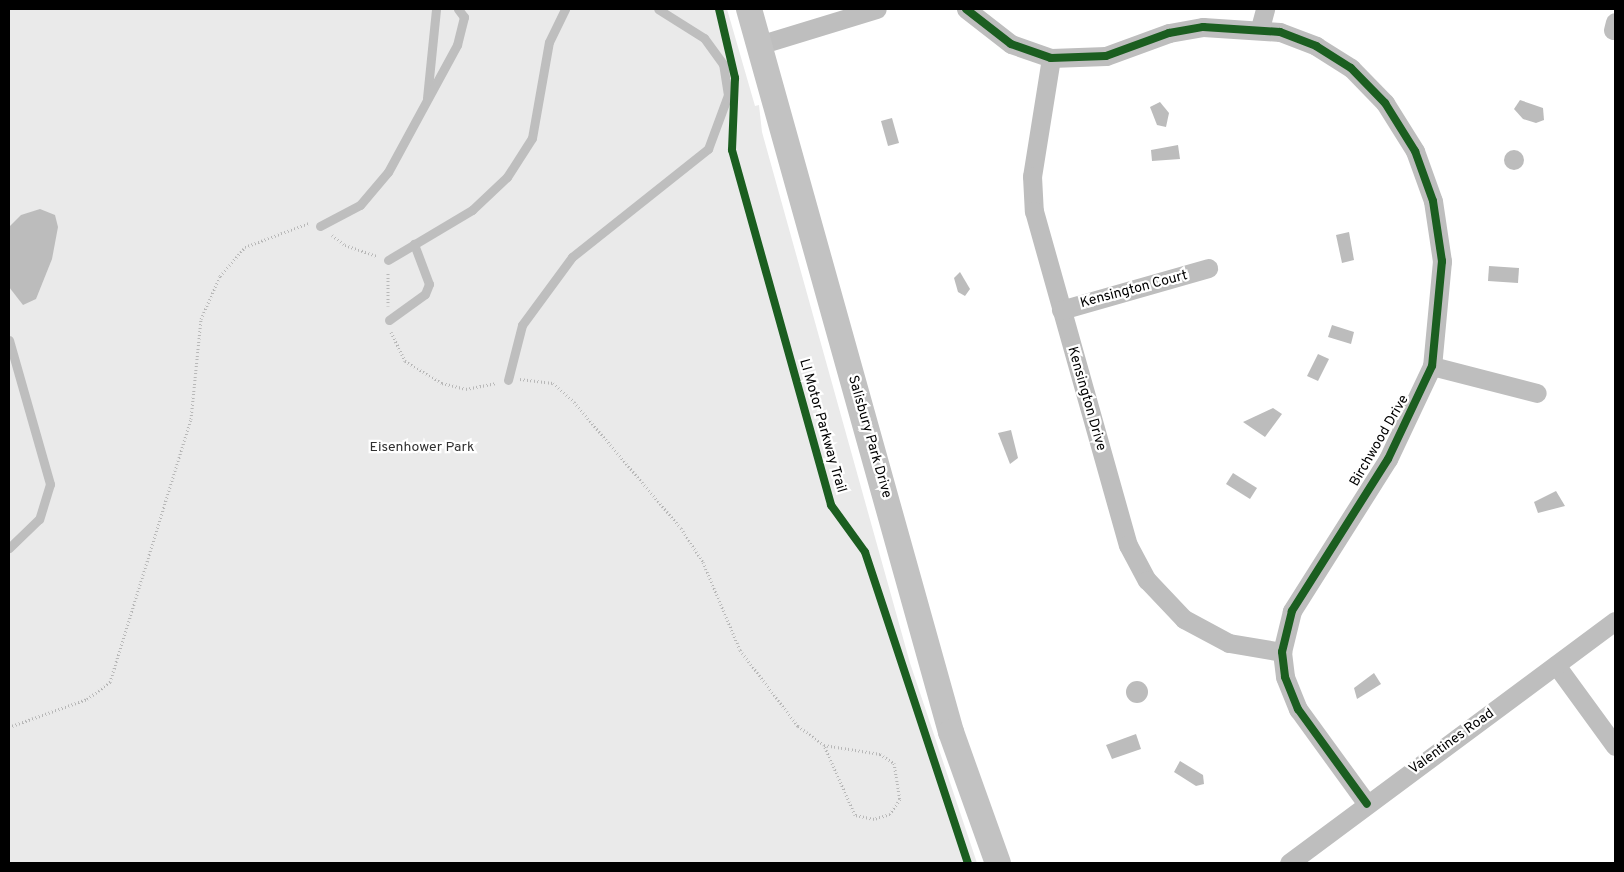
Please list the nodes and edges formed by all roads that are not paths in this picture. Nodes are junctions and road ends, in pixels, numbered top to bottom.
1 (436, 9) edge
2 (458, 9) edge
3 (564, 9) edge
4 (658, 9) edge
5 (749, 9) edge
6 (877, 9) edge
7 (966, 9) edge
8 (1265, 9) edge
9 (1260, 28) junction
10 (759, 45) junction
11 (1051, 58) junction
12 (427, 103) junction
13 (320, 226) road end
14 (414, 244) junction
15 (388, 260) road end
16 (1208, 268) dead end
17 (1061, 310) junction
18 (389, 320) road end
19 (9, 340) edge
20 (1432, 366) junction
21 (508, 380) road end
22 (1537, 393) dead end
23 (9, 548) edge
24 (1615, 621) edge
25 (1282, 652) junction
26 (1556, 665) junction
27 (1615, 746) edge
28 (1367, 804) junction
29 (983, 821) junction
30 (998, 863) edge
31 (1009, 863) edge
32 (1289, 863) edge

1 - 12 lane
2 - 12 lane
3 - 14 lane
4 - 21 lane
5 - 10 main road, Salisbury Park Drive
6 - 10 street
7 - 11 street, Birchwood Drive
8 - 9 street
9 - 11 street, Birchwood Drive
9 - 20 street, Birchwood Drive
10 - 29 main road, Salisbury Park Drive
11 - 17 street, Kensington Drive
12 - 13 lane
14 - 15 lane
14 - 18 lane
16 - 17 street, Kensington Court
17 - 25 street, Kensington Drive
19 - 23 lane
20 - 22 street
20 - 25 street, Birchwood Drive
24 - 26 street, Valentines Road
25 - 28 street, Birchwood Drive
26 - 27 street
26 - 28 street, Valentines Road
28 - 32 street, Valentines Road
29 - 30 main road, Salisbury Park Drive
29 - 31 street

